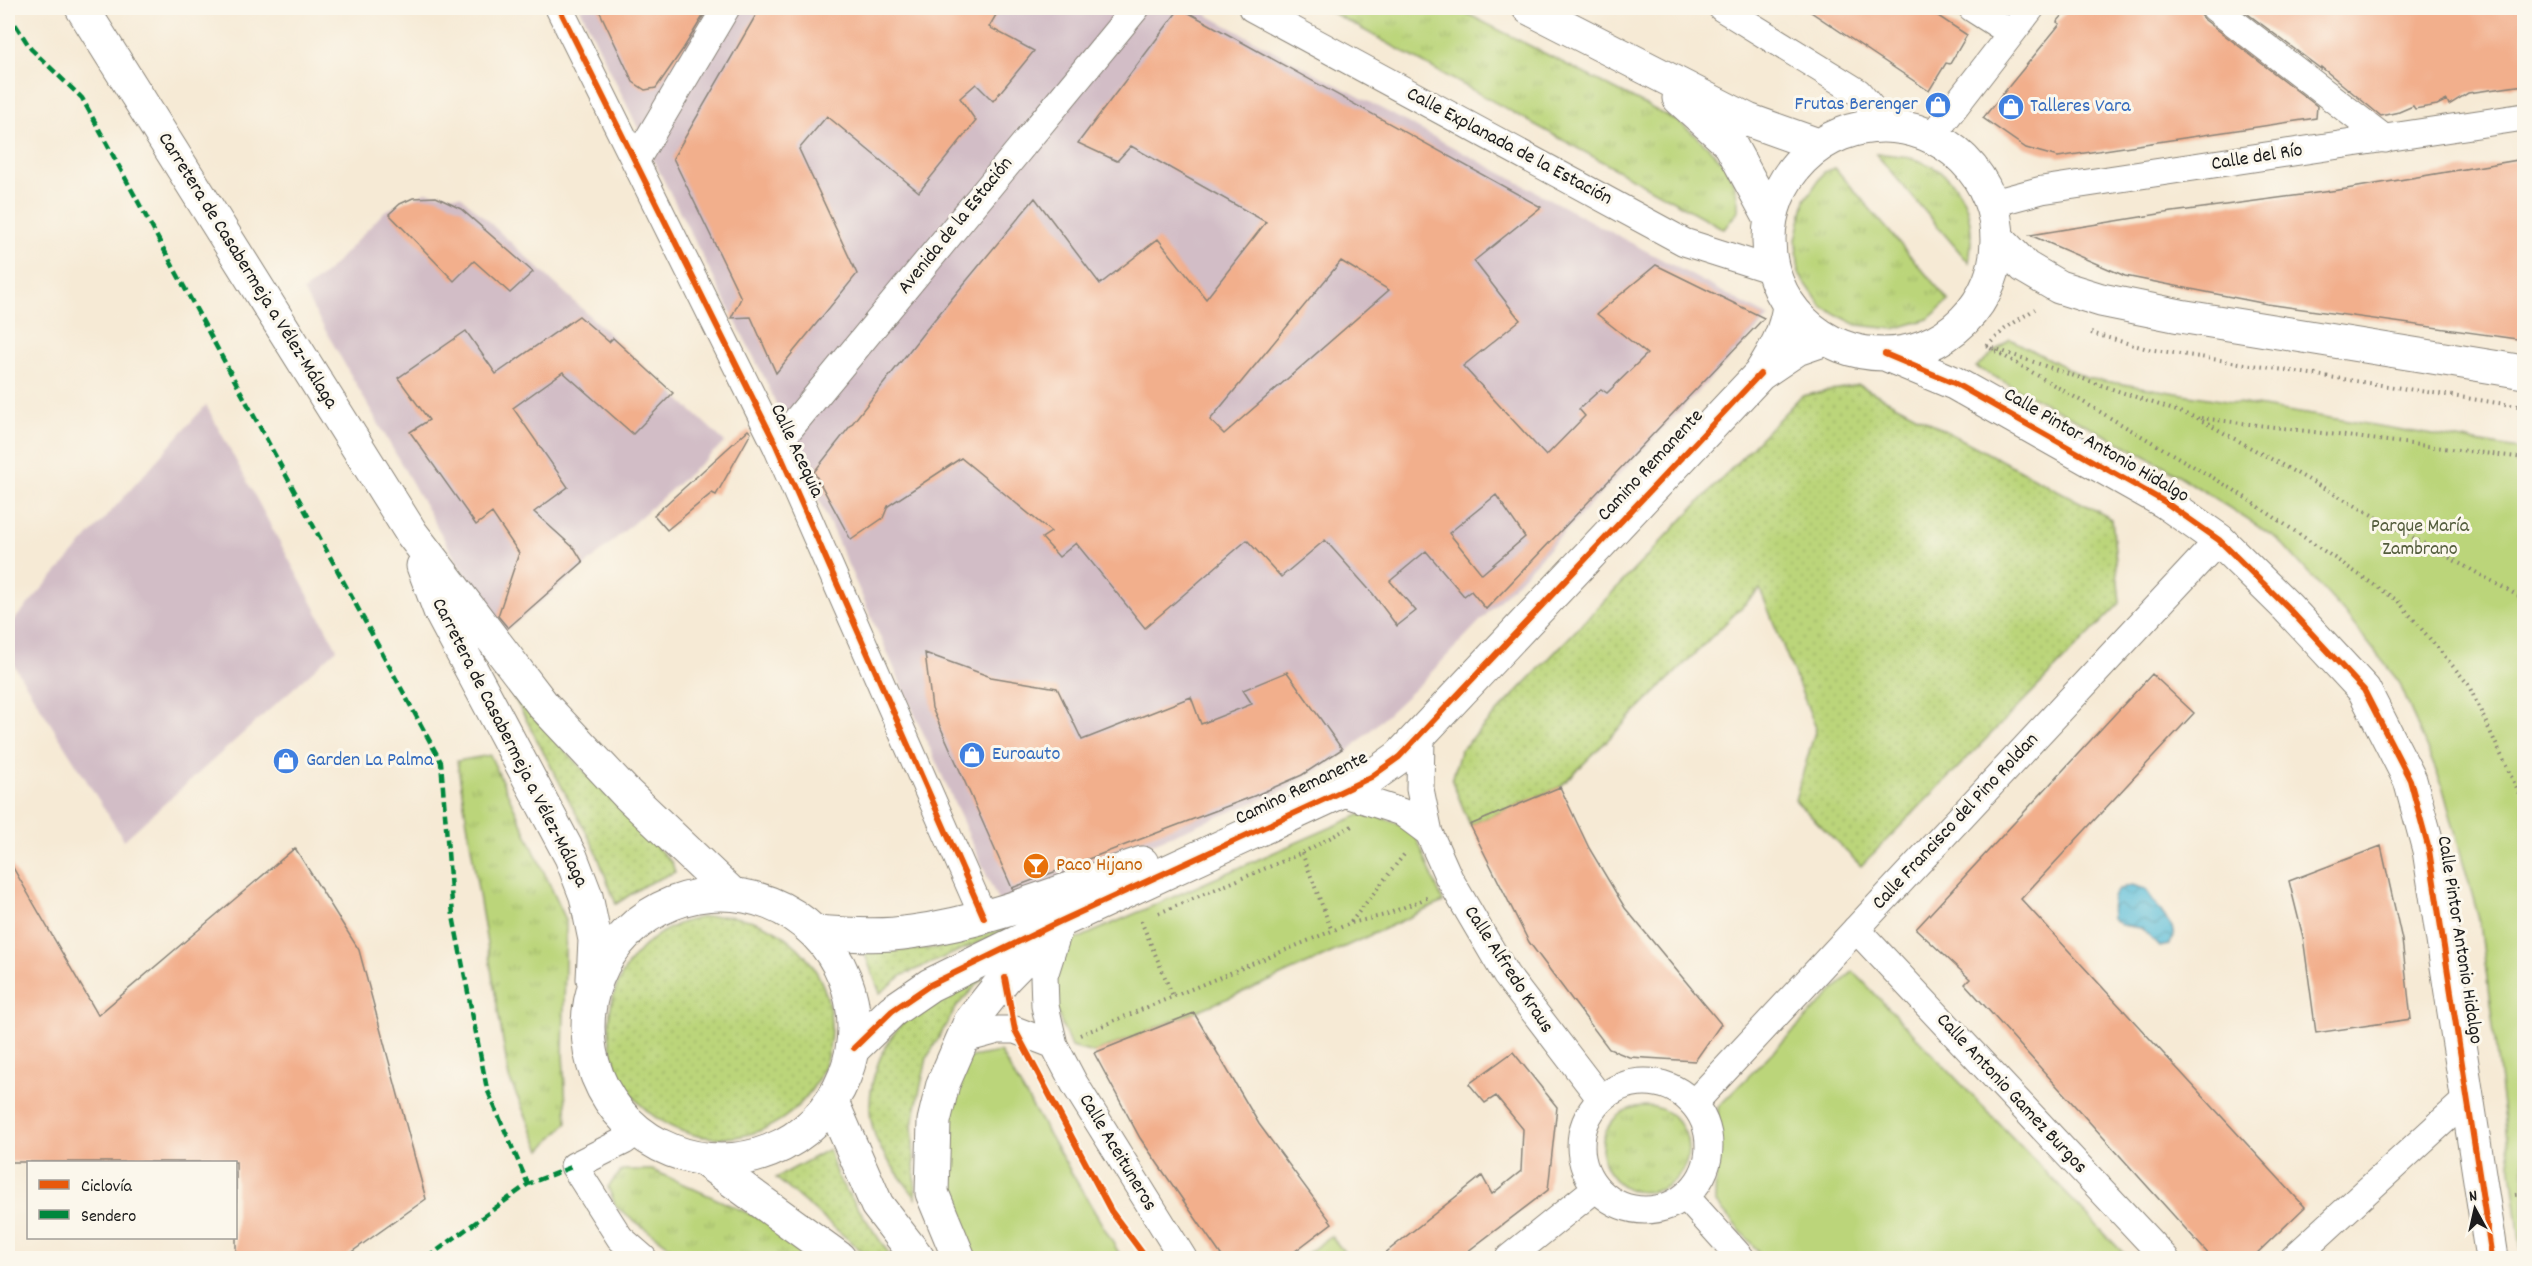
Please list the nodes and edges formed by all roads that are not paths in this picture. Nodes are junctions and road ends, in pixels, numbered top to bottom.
1 (82, 8) edge
2 (559, 8) edge
3 (726, 8) edge
4 (1136, 8) edge
5 (1252, 8) edge
6 (1529, 8) edge
7 (1722, 8) edge
8 (1972, 8) edge
9 (2031, 8) edge
10 (2215, 8) edge
11 (2011, 33) junction
12 (1645, 66) junction
13 (2524, 117) edge
14 (1886, 124) junction
15 (1932, 136) junction
16 (2385, 138) junction
17 (1818, 145) junction
18 (636, 160) junction
19 (1990, 204) junction
20 (1770, 218) junction
21 (2000, 241) junction
22 (1772, 270) junction
23 (1789, 305) junction
24 (1826, 339) junction
25 (1885, 354) junction
26 (2524, 372) edge
27 (1760, 374) junction
28 (776, 444) junction
29 (412, 534) junction
30 (2218, 540) junction
31 (1421, 735) junction
32 (1325, 798) junction
33 (1430, 833) junction
34 (732, 894) junction
35 (984, 918) junction
36 (1061, 921) junction
37 (1856, 929) junction
38 (815, 932) junction
39 (592, 990) junction
40 (961, 1040) junction
41 (1054, 1045) junction
42 (854, 1048) junction
43 (1600, 1099) junction
44 (2467, 1099) junction
45 (832, 1102) junction
46 (1694, 1103) junction
47 (636, 1131) junction
48 (704, 1160) junction
49 (1596, 1188) junction
50 (1685, 1196) junction
51 (643, 1258) edge
52 (839, 1258) edge
53 (918, 1258) edge
54 (959, 1258) edge
55 (1184, 1258) edge
56 (1509, 1258) edge
57 (1741, 1258) edge
58 (2165, 1258) edge
59 (2294, 1258) edge
60 (2492, 1258) edge

1 - 29 street, Carretera de Casabermeja a Vélez-Málaga
2 - 18 street, Calle Acequia
3 - 18 street
4 - 28 street, Avenida de la Estación
5 - 22 street, Calle Explanada de la Estación
6 - 12 street
7 - 14 street
8 - 11 street
9 - 11 street
10 - 16 street
11 - 15 street
12 - 17 street
12 - 20 street
13 - 16 street, Calle del Río
14 - 15 street
14 - 17 street
15 - 19 street
16 - 19 street, Calle del Río
17 - 20 street
18 - 28 street, Calle Acequia
19 - 21 street
20 - 22 street
21 - 25 street
21 - 26 street
22 - 23 street
23 - 24 street
23 - 27 street, Camino Remanente
24 - 25 street
24 - 27 street, Camino Remanente
25 - 30 street, Calle Pintor Antonio Hidalgo
27 - 31 street, Camino Remanente
28 - 35 street, Calle Acequia
29 - 34 street, Carretera de Casabermeja a Vélez-Málaga
29 - 39 street, Carretera de Casabermeja a Vélez-Málaga
30 - 37 street, Calle Francisco del Pino Roldan
30 - 44 street, Calle Pintor Antonio Hidalgo
31 - 32 street, Camino Remanente
31 - 33 street, Calle Alfredo Kraus
32 - 33 street
32 - 35 street
32 - 36 street, Camino Remanente
33 - 43 street, Calle Alfredo Kraus
34 - 38 street
34 - 39 street
35 - 38 street
36 - 40 street
36 - 41 street, Calle Aceituneros
36 - 42 street, Camino Remanente
37 - 46 street, Calle Francisco del Pino Roldan
37 - 58 street, Calle Antonio Gamez Burgos
38 - 42 street
39 - 47 street, Carretera de Casabermeja a Vélez-Málaga
40 - 41 street
40 - 54 street
41 - 55 street, Calle Aceituneros
42 - 45 street
43 - 46 street
43 - 49 street
44 - 59 street
44 - 60 street, Calle Pintor Antonio Hidalgo
45 - 48 street
45 - 53 street
46 - 50 street
47 - 48 street, Carretera de Casabermeja a Vélez-Málaga
47 - 51 street
48 - 52 street
49 - 50 street
49 - 56 street
50 - 57 street

